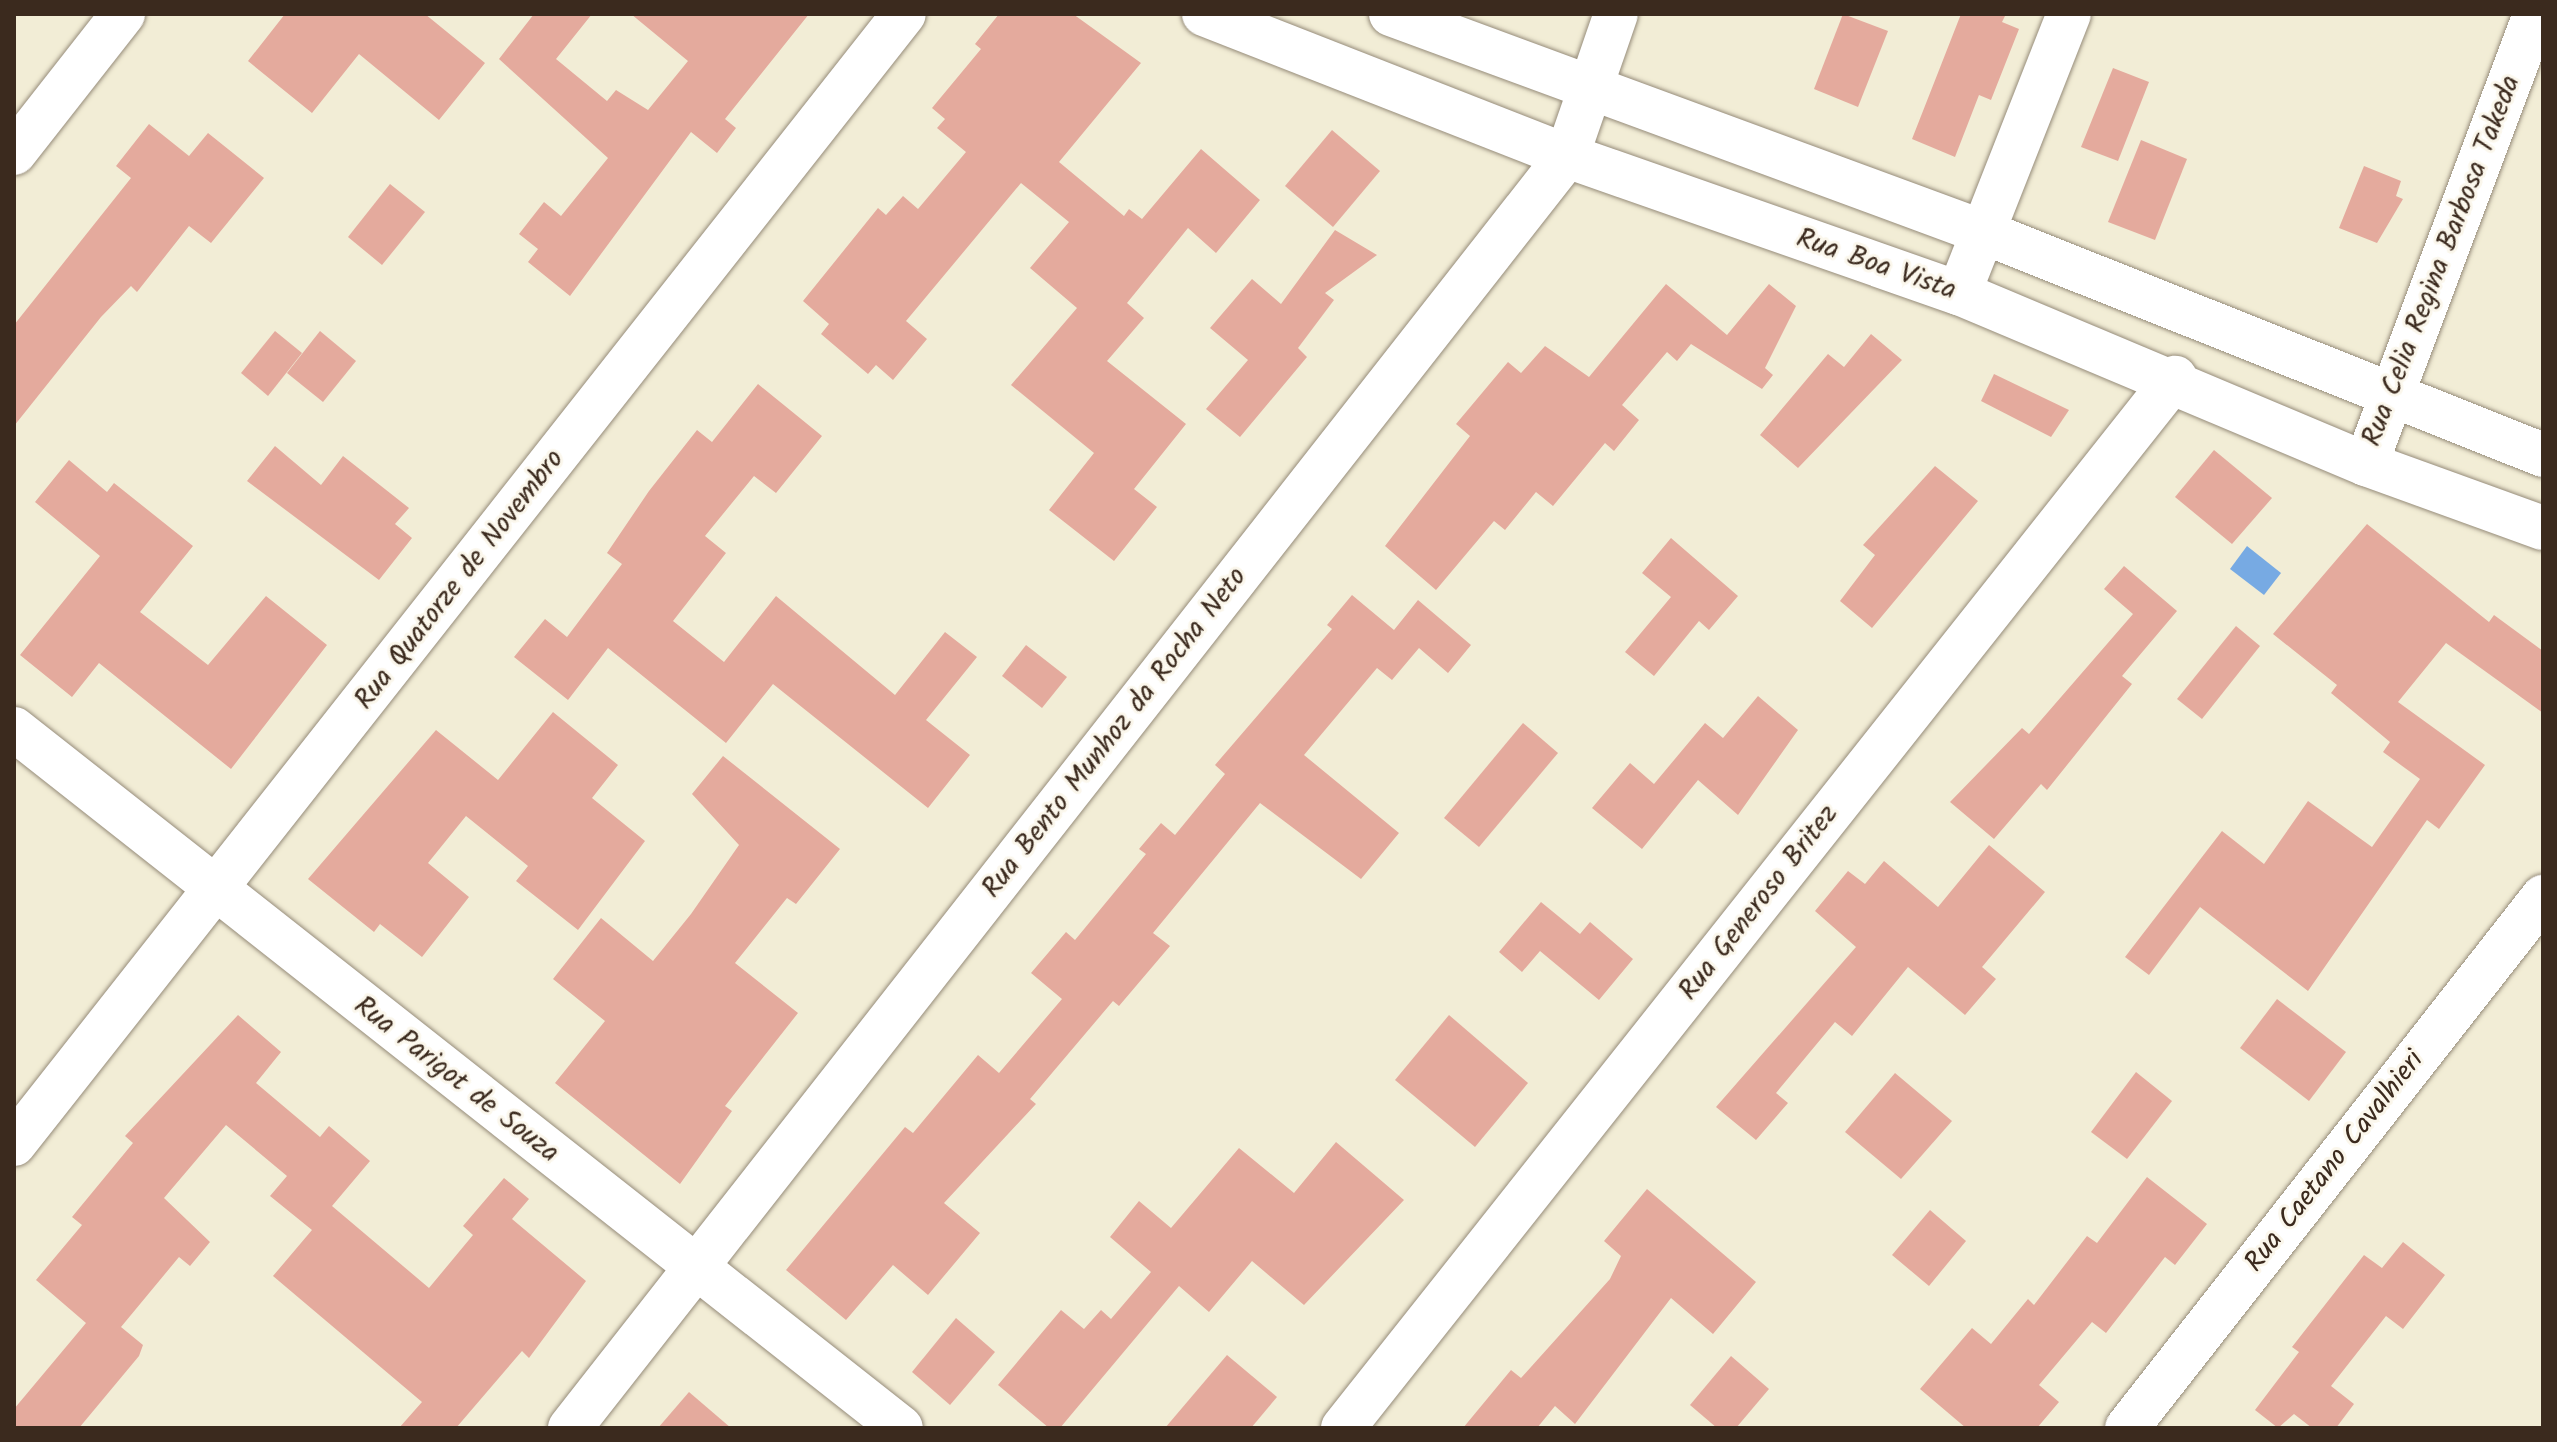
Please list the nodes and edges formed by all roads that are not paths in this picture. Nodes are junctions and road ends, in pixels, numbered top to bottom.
1 (123, 14) edge
2 (904, 14) edge
3 (1204, 14) edge
4 (1391, 14) edge
5 (1616, 14) edge
6 (2069, 14) edge
7 (2535, 14) edge
8 (1588, 85) junction
9 (14, 153) edge
10 (1567, 156) junction
11 (1983, 232) junction
12 (1959, 293) junction
13 (2175, 378) junction
14 (2389, 397) junction
15 (2543, 455) edge
16 (2366, 464) junction
17 (2543, 528) edge
18 (14, 729) edge
19 (216, 892) junction
20 (2543, 897) edge
21 (14, 1144) edge
22 (695, 1268) junction
23 (570, 1428) edge
24 (901, 1428) edge
25 (1343, 1428) edge
26 (2127, 1428) edge

1 - 9 street
2 - 19 street, Rua Quatorze de Novembro
3 - 10 street, Rua Boa Vista
4 - 8 street
5 - 8 street, Rua Bento Munhoz da Rocha Neto
6 - 11 street
7 - 14 street, Rua Celia Regina Barbosa Takeda
8 - 10 street, Rua Bento Munhoz da Rocha Neto
8 - 11 street
10 - 12 street, Rua Boa Vista
10 - 22 street, Rua Bento Munhoz da Rocha Neto
11 - 12 street
11 - 14 street
12 - 13 street, Rua Boa Vista
13 - 16 street, Rua Boa Vista
13 - 25 street, Rua Generoso Britez
14 - 15 street
14 - 16 street, Rua Celia Regina Barbosa Takeda
16 - 17 street, Rua Boa Vista
18 - 19 street, Rua Parigot de Souza
19 - 21 street, Rua Quatorze de Novembro
19 - 22 street, Rua Parigot de Souza
20 - 26 street, Rua Caetano Cavalhieri
22 - 23 street, Rua Bento Munhoz da Rocha Neto
22 - 24 street, Rua Parigot de Souza

